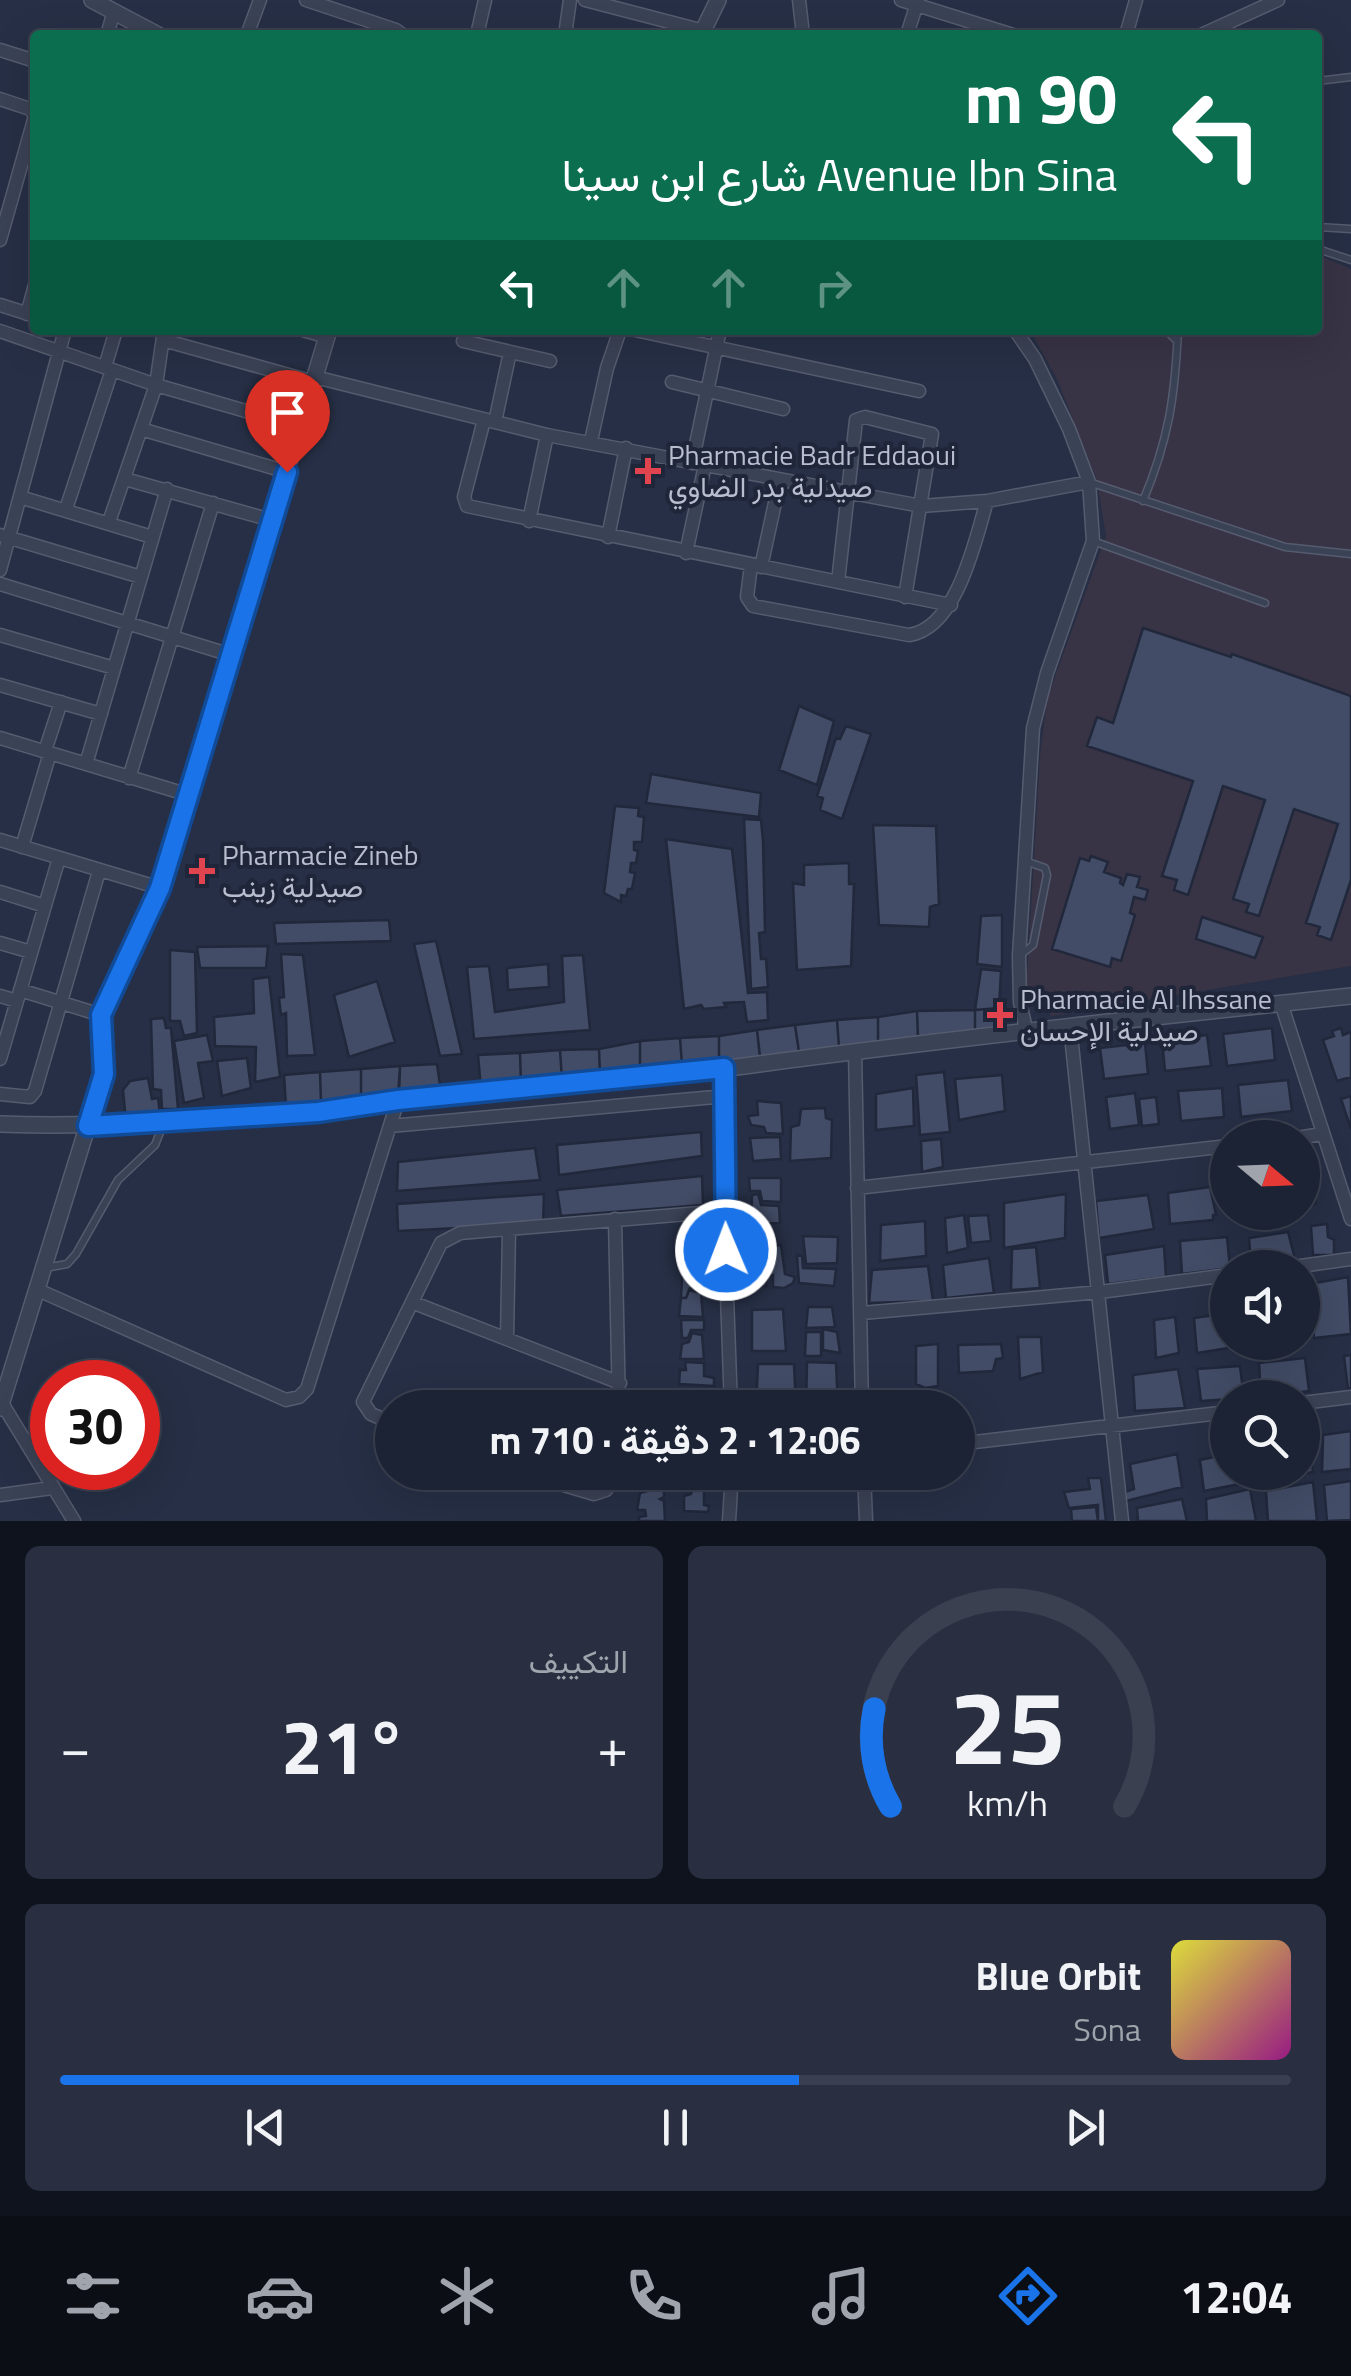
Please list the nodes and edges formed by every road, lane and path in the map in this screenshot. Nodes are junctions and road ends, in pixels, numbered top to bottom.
1 (92, 0) edge
2 (260, 0) edge
3 (306, 0) edge
4 (484, 0) edge
5 (570, 0) edge
6 (586, 0) edge
7 (718, 0) edge
8 (799, 0) edge
9 (901, 0) edge
10 (1136, 0) edge
11 (1278, 0) edge
12 (917, 2) edge
13 (114, 11) junction
14 (109, 30) edge
15 (149, 30) edge
16 (249, 30) edge
17 (389, 30) edge
18 (478, 30) edge
19 (566, 30) edge
20 (690, 30) edge
21 (706, 30) edge
22 (802, 30) edge
23 (909, 30) edge
24 (998, 30) edge
25 (1127, 30) edge
26 (1212, 30) edge
27 (0, 50) edge
28 (30, 59) edge
29 (1351, 77) edge
30 (1322, 81) edge
31 (0, 100) edge
32 (30, 111) edge
33 (30, 144) edge
34 (1322, 226) edge
35 (1351, 228) edge
36 (1, 233) edge
37 (1322, 251) edge
38 (1351, 260) edge
39 (0, 306) edge
40 (30, 315) edge
41 (0, 330) edge
42 (64, 335) edge
43 (115, 335) edge
44 (164, 335) edge
45 (328, 335) edge
46 (618, 335) edge
47 (658, 335) edge
48 (719, 335) edge
49 (1018, 335) edge
50 (1171, 335) edge
51 (1178, 335) edge
52 (463, 341) dead end
53 (1178, 342) junction
54 (716, 348) junction
55 (60, 351) junction
56 (510, 352) junction
57 (550, 361) dead end
58 (108, 369) junction
59 (315, 380) junction
60 (672, 382) dead end
61 (156, 385) junction
62 (919, 391) dead end
63 (708, 392) junction
64 (783, 409) dead end
65 (490, 421) junction
66 (300, 427) junction
67 (141, 430) junction
68 (547, 435) junction
69 (591, 441) junction
70 (626, 448) junction
71 (699, 464) junction
72 (287, 472) junction
73 (125, 479) junction
74 (780, 480) junction
75 (1089, 482) junction
76 (167, 490) junction
77 (847, 493) junction
78 (20, 496) junction
79 (1143, 500) junction
80 (987, 501) junction
81 (213, 503) junction
82 (921, 506) junction
83 (66, 510) junction
84 (272, 520) junction
85 (529, 521) junction
86 (109, 522) junction
87 (5, 537) edge
88 (152, 537) junction
89 (608, 537) junction
90 (1093, 541) junction
91 (686, 553) junction
92 (1351, 554) edge
93 (756, 566) junction
94 (0, 570) edge
95 (141, 578) junction
96 (838, 582) junction
97 (0, 584) edge
98 (905, 597) junction
99 (1265, 603) dead end
100 (951, 605) junction
101 (128, 623) junction
102 (0, 635) edge
103 (170, 636) junction
104 (231, 655) junction
105 (114, 668) junction
106 (0, 684) edge
107 (60, 702) junction
108 (101, 714) junction
109 (0, 739) edge
110 (47, 752) junction
111 (86, 764) junction
112 (129, 778) junction
113 (189, 795) junction
114 (0, 840) edge
115 (22, 847) junction
116 (59, 858) junction
117 (1024, 861) junction
118 (99, 871) junction
119 (160, 888) junction
120 (0, 892) edge
121 (45, 906) junction
122 (0, 943) edge
123 (31, 952) junction
124 (1019, 956) junction
125 (0, 996) edge
126 (19, 996) junction
127 (1351, 996) edge
128 (1280, 1003) junction
129 (61, 1004) junction
130 (101, 1015) junction
131 (1070, 1026) junction
132 (1026, 1029) junction
133 (1, 1050) edge
134 (855, 1051) junction
135 (724, 1068) junction
136 (0, 1094) edge
137 (726, 1096) junction
138 (398, 1100) junction
139 (164, 1121) junction
140 (0, 1124) edge
141 (88, 1126) junction
142 (390, 1126) junction
143 (1322, 1134) joint
144 (1210, 1148) edge
145 (1084, 1164) junction
146 (857, 1188) junction
147 (724, 1211) junction
148 (615, 1219) junction
149 (1351, 1219) edge
150 (509, 1230) junction
151 (1351, 1259) edge
152 (1320, 1263) edge
153 (45, 1268) junction
154 (1210, 1277) edge
155 (38, 1290) junction
156 (1100, 1292) junction
157 (414, 1303) junction
158 (862, 1313) junction
159 (507, 1339) junction
160 (620, 1384) junction
161 (620, 1390) edge
162 (730, 1390) edge
163 (862, 1390) edge
164 (1351, 1397) edge
165 (1320, 1400) edge
166 (1, 1403) edge
167 (1210, 1414) edge
168 (375, 1416) edge
169 (1114, 1425) junction
170 (975, 1442) edge
171 (30, 1452) edge
172 (37, 1490) edge
173 (53, 1490) edge
174 (581, 1490) edge
175 (606, 1490) edge
176 (731, 1490) edge
177 (865, 1490) edge
178 (0, 1495) edge
179 (74, 1521) edge
180 (729, 1521) edge
181 (866, 1521) edge
182 (1122, 1521) edge

1 - 13 street
2 - 16 street
3 - 17 street
4 - 18 street
5 - 19 street
6 - 20 street
7 - 21 street
8 - 22 street
9 - 12 street
10 - 25 street
11 - 26 street
12 - 23 street
12 - 24 street
13 - 14 street
13 - 15 street
27 - 28 street
29 - 30 lane
31 - 32 street
33 - 36 street
34 - 35 lane
37 - 38 lane
39 - 40 street
41 - 55 street
42 - 55 street
43 - 58 street
44 - 59 street
44 - 61 street
45 - 59 street
46 - 69 street
47 - 54 street
48 - 54 street
49 - 75 street
50 - 53 lane
51 - 53 lane
52 - 56 street
53 - 79 lane
54 - 62 street
54 - 63 street
55 - 58 street
55 - 78 street
56 - 57 street
56 - 65 street
58 - 61 street
58 - 83 street
59 - 65 street
59 - 66 street
60 - 63 street
61 - 66 street
61 - 67 street
63 - 64 street
63 - 71 street
65 - 68 street
65 - 85 street
66 - 72 street
67 - 72 street
67 - 73 street
68 - 69 street
68 - 85 street
69 - 70 street
70 - 71 street
70 - 89 street
71 - 74 street
71 - 91 street
72 - 84 street
73 - 76 street
73 - 86 street
74 - 77 street
74 - 93 street
75 - 79 lane
75 - 80 street
75 - 90 street
76 - 81 street
76 - 88 street
77 - 82 street
77 - 82 street
77 - 96 street
78 - 83 street
78 - 87 street
79 - 92 lane
80 - 82 street
80 - 100 street
81 - 84 street
81 - 103 street
82 - 98 street
83 - 86 street
84 - 104 street
85 - 89 street
86 - 88 street
87 - 94 street
87 - 95 street
88 - 95 street
89 - 91 street
90 - 99 lane
90 - 117 street
91 - 93 street
93 - 96 street
93 - 100 street
95 - 101 street
96 - 98 street
97 - 101 street
98 - 100 street
101 - 103 street
101 - 105 street
102 - 105 street
103 - 104 street
103 - 112 street
104 - 113 street
105 - 108 street
106 - 107 street
107 - 108 street
107 - 110 street
108 - 111 street
109 - 110 street
110 - 111 street
110 - 115 street
111 - 112 street
112 - 113 street
113 - 119 street
114 - 115 street
115 - 116 street
116 - 118 street
116 - 121 street
117 - 124 street
117 - 124 lane
118 - 119 street
118 - 129 street
119 - 130 street
120 - 121 street
121 - 123 street
122 - 123 street
123 - 126 street
124 - 132 street
125 - 126 street
126 - 129 street
126 - 133 street
127 - 128 street
128 - 131 street
128 - 143 street
129 - 130 street
129 - 136 street
130 - 141 street
131 - 132 street
131 - 145 street
132 - 134 street
134 - 135 street
134 - 146 street
135 - 137 street
135 - 138 street
137 - 142 street
137 - 147 street
138 - 139 street
138 - 142 street
139 - 141 street
139 - 153 lane
140 - 141 street
141 - 153 street
142 - 155 street
143 - 149 street
144 - 145 street
145 - 146 street
145 - 156 street
146 - 158 street
147 - 148 street
147 - 162 street
148 - 150 street
148 - 160 street
150 - 157 street
150 - 159 street
151 - 152 street
153 - 155 street
154 - 156 street
155 - 166 street
156 - 158 street
156 - 169 street
157 - 159 street
157 - 168 street
158 - 163 street
159 - 160 street
160 - 161 street
164 - 165 street
166 - 171 street
167 - 169 street
169 - 170 street
169 - 182 street
172 - 178 street
173 - 179 street
174 - 175 street
176 - 180 street
177 - 181 street

